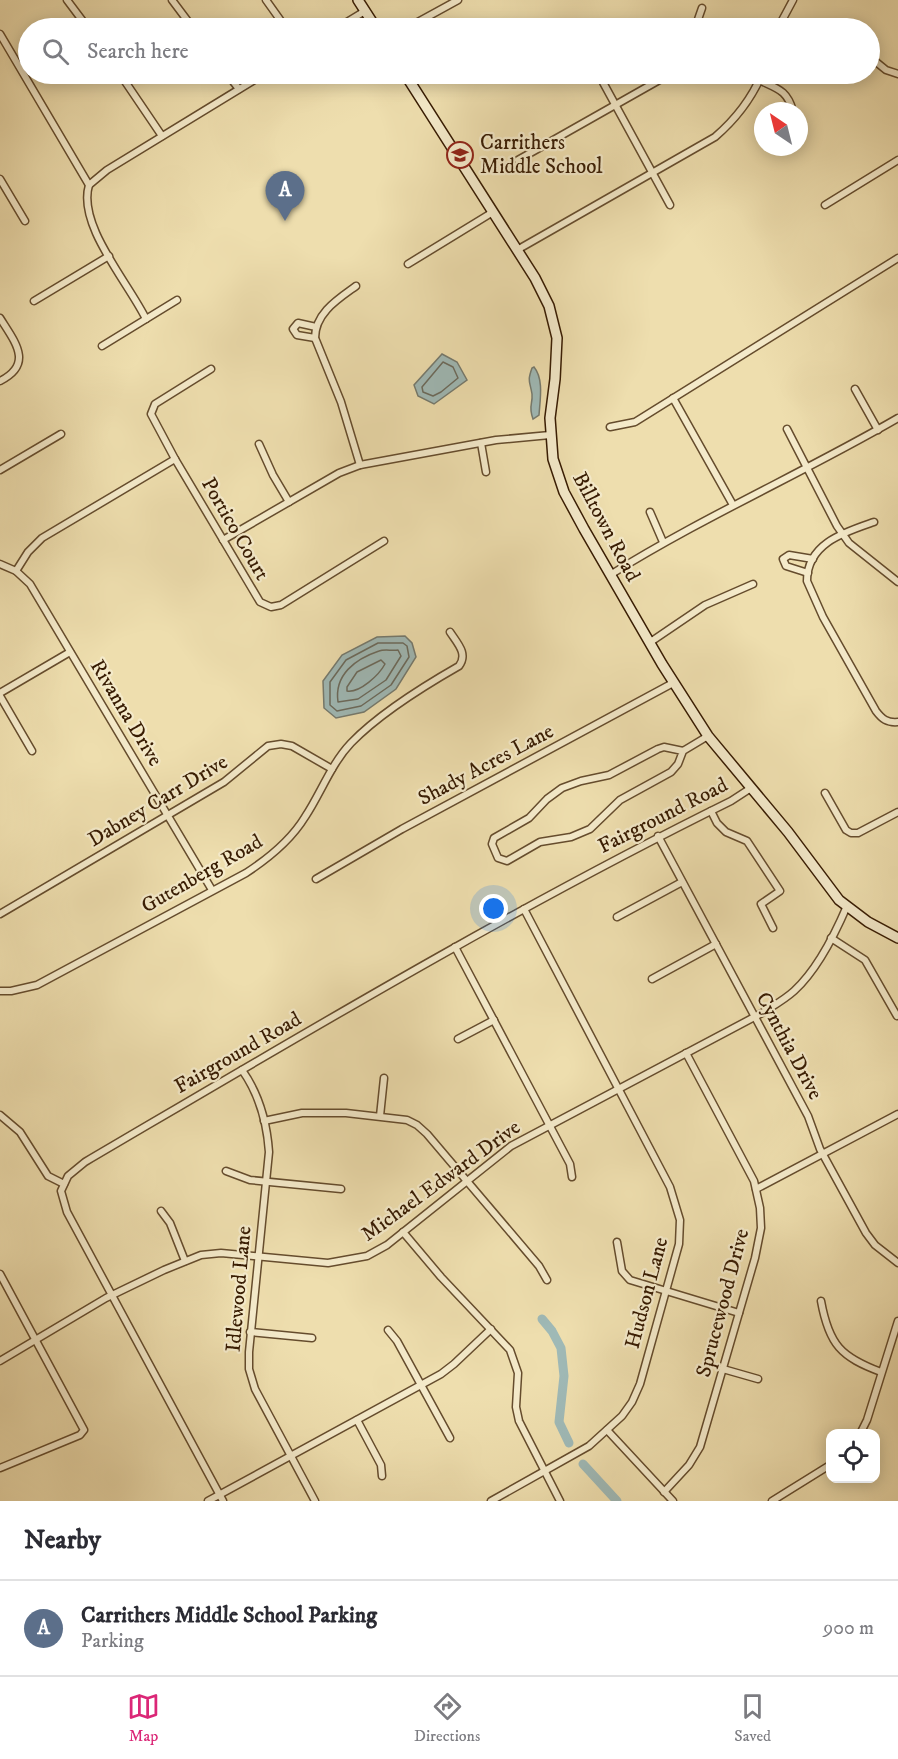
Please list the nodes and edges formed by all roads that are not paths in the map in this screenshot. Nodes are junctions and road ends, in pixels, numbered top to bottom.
1 (68, 0) edge
2 (172, 0) edge
3 (266, 0) edge
4 (358, 0) edge
5 (458, 0) edge
6 (793, 0) edge
7 (702, 8) dead end
8 (365, 11) junction
9 (81, 18) edge
10 (186, 18) edge
11 (279, 18) edge
12 (354, 18) edge
13 (370, 18) edge
14 (425, 18) edge
15 (698, 18) edge
16 (783, 18) edge
17 (0, 33) edge
18 (18, 64) edge
19 (880, 65) edge
20 (898, 74) edge
21 (30, 84) edge
22 (127, 84) edge
23 (234, 84) edge
24 (247, 84) edge
25 (411, 84) edge
26 (604, 84) edge
27 (653, 84) edge
28 (757, 84) edge
29 (772, 84) edge
30 (238, 89) junction
31 (791, 102) edge
32 (616, 105) junction
33 (162, 136) junction
34 (518, 160) dead end
35 (898, 160) edge
36 (653, 173) junction
37 (0, 179) edge
38 (89, 184) junction
39 (670, 205) dead end
40 (825, 205) dead end
41 (493, 212) junction
42 (25, 221) dead end
43 (517, 250) junction
44 (109, 256) junction
45 (898, 258) edge
46 (408, 264) dead end
47 (356, 286) dead end
48 (177, 300) dead end
49 (34, 301) dead end
50 (0, 318) edge
51 (146, 319) junction
52 (316, 327) junction
53 (315, 338) junction
54 (102, 346) dead end
55 (211, 369) dead end
56 (0, 381) edge
57 (855, 389) dead end
58 (673, 398) junction
59 (898, 418) edge
60 (610, 427) dead end
61 (788, 429) dead end
62 (878, 430) junction
63 (61, 434) dead end
64 (550, 435) junction
65 (481, 443) junction
66 (259, 444) dead end
67 (175, 459) junction
68 (360, 465) junction
69 (808, 468) junction
70 (0, 470) edge
71 (486, 472) dead end
72 (289, 502) junction
73 (733, 505) junction
74 (650, 512) dead end
75 (874, 522) dead end
76 (842, 533) junction
77 (223, 540) junction
78 (384, 541) dead end
79 (663, 542) junction
80 (813, 559) junction
81 (0, 564) edge
82 (16, 571) junction
83 (808, 573) junction
84 (610, 575) junction
85 (898, 582) edge
86 (753, 584) dead end
87 (450, 633) dead end
88 (650, 643) junction
89 (70, 652) junction
90 (673, 683) junction
91 (0, 695) edge
92 (898, 722) edge
93 (708, 736) junction
94 (32, 751) dead end
95 (683, 751) junction
96 (332, 769) junction
97 (751, 788) junction
98 (825, 793) dead end
99 (711, 811) junction
100 (898, 812) edge
101 (167, 816) junction
102 (658, 836) junction
103 (316, 879) dead end
104 (682, 882) junction
105 (212, 890) junction
106 (847, 906) junction
107 (524, 909) junction
108 (0, 914) edge
109 (617, 917) dead end
110 (773, 928) dead end
111 (831, 938) junction
112 (898, 938) edge
113 (716, 944) junction
114 (455, 947) junction
115 (652, 979) dead end
116 (0, 991) edge
117 (755, 1016) junction
118 (897, 1016) edge
119 (494, 1020) junction
120 (458, 1039) dead end
121 (686, 1053) junction
122 (242, 1070) junction
123 (384, 1078) dead end
124 (619, 1088) junction
125 (898, 1114) edge
126 (0, 1115) edge
127 (380, 1116) junction
128 (264, 1120) junction
129 (549, 1124) junction
130 (824, 1155) junction
131 (226, 1171) dead end
132 (572, 1177) dead end
133 (466, 1180) junction
134 (265, 1181) junction
135 (64, 1184) junction
136 (341, 1189) dead end
137 (756, 1189) junction
138 (162, 1211) dead end
139 (404, 1232) junction
140 (617, 1242) dead end
141 (258, 1257) junction
142 (185, 1261) junction
143 (898, 1263) edge
144 (0, 1274) edge
145 (547, 1280) dead end
146 (666, 1292) junction
147 (112, 1295) junction
148 (821, 1301) dead end
149 (739, 1313) junction
150 (898, 1322) edge
151 (491, 1329) junction
152 (388, 1330) dead end
153 (250, 1332) junction
154 (312, 1338) dead end
155 (36, 1340) junction
156 (0, 1361) edge
157 (723, 1369) junction
158 (881, 1372) junction
159 (758, 1378) dead end
160 (421, 1385) junction
161 (357, 1420) junction
162 (862, 1429) edge
163 (607, 1430) junction
164 (450, 1438) dead end
165 (291, 1456) junction
166 (0, 1468) edge
167 (826, 1468) edge
168 (544, 1472) junction
169 (382, 1476) dead end
170 (664, 1492) junction
171 (222, 1498) edge
172 (208, 1501) edge
173 (315, 1501) edge
174 (491, 1501) edge
175 (560, 1501) edge
176 (673, 1501) edge
177 (772, 1501) edge

1 - 9 street
2 - 10 street
3 - 11 street
4 - 8 main road
5 - 14 street
6 - 16 street
7 - 15 street
8 - 12 street
8 - 13 main road
17 - 18 street
19 - 20 street
21 - 38 street
22 - 33 street
23 - 30 street
24 - 30 street
25 - 41 main road, Billtown Road
26 - 32 street
27 - 32 street
28 - 36 street
29 - 31 street
30 - 33 street
32 - 34 street
32 - 36 street
33 - 38 street
35 - 40 street
36 - 39 street
36 - 43 street
37 - 42 street
38 - 44 street
41 - 43 main road, Billtown Road
41 - 46 street
43 - 64 main road, Billtown Road
44 - 49 street
44 - 51 street
45 - 58 street
47 - 52 street
48 - 51 street
50 - 56 street
51 - 54 street
52 - 53 street
52 - 53 street
53 - 68 street
55 - 67 street, Portico Court
57 - 62 street
58 - 60 street
58 - 73 street
59 - 62 street
61 - 69 street
62 - 69 street
63 - 70 street
64 - 65 street
64 - 84 main road, Billtown Road
65 - 68 street
65 - 71 street
66 - 72 street
67 - 77 street, Portico Court
67 - 82 street
68 - 72 street
69 - 73 street
69 - 76 street
72 - 77 street
73 - 79 street
74 - 79 street
75 - 76 street
76 - 80 street
76 - 85 street
77 - 78 street, Portico Court
79 - 84 street
80 - 83 street
80 - 83 street
81 - 82 street, Rivanna Drive
82 - 89 street, Rivanna Drive
83 - 92 street
84 - 88 main road, Billtown Road
86 - 88 street
87 - 96 street, Gutenberg Road
88 - 90 main road, Billtown Road
89 - 91 street
89 - 101 street, Rivanna Drive
90 - 93 main road, Billtown Road
90 - 103 street, Shady Acres Lane
91 - 94 street
93 - 95 street
93 - 97 main road, Billtown Road
95 - 95 street
96 - 101 street, Dabney Carr Drive
96 - 105 street, Gutenberg Road
97 - 99 street, Fairground Road
97 - 106 main road, Billtown Road
98 - 100 street
99 - 102 street, Fairground Road
99 - 110 street
101 - 105 street, Rivanna Drive
101 - 108 street, Dabney Carr Drive
102 - 104 street, Cynthia Drive
102 - 107 street, Fairground Road
104 - 109 street
104 - 113 street, Cynthia Drive
105 - 116 street, Gutenberg Road
106 - 111 street, Michael Edward Drive
106 - 112 main road, Billtown Road
107 - 114 street, Fairground Road
107 - 124 street, Hudson Lane
111 - 117 street, Michael Edward Drive
111 - 118 street
113 - 115 street
113 - 117 street, Cynthia Drive
114 - 119 street
114 - 122 street, Fairground Road
117 - 121 street, Michael Edward Drive
117 - 130 street, Cynthia Drive
119 - 120 street
119 - 129 street
121 - 124 street, Michael Edward Drive
121 - 137 street, Sprucewood Drive
122 - 128 street, Idlewood Lane
122 - 135 street, Fairground Road
123 - 127 street
124 - 129 street, Michael Edward Drive
124 - 146 street, Hudson Lane
125 - 130 street
126 - 135 street
127 - 128 street
127 - 133 street
128 - 134 street, Idlewood Lane
129 - 132 street
129 - 133 street, Michael Edward Drive
130 - 137 street
130 - 143 street, Cynthia Drive
131 - 134 street
133 - 139 street, Michael Edward Drive
133 - 145 street
134 - 136 street
134 - 141 street, Idlewood Lane
135 - 147 street
137 - 149 street, Sprucewood Drive
138 - 142 street
139 - 141 street, Michael Edward Drive
139 - 151 street
140 - 146 street
141 - 142 street, Michael Edward Drive
141 - 153 street, Idlewood Lane
142 - 147 street, Michael Edward Drive
144 - 155 street
146 - 149 street
146 - 163 street, Hudson Lane
147 - 155 street, Michael Edward Drive
147 - 171 street
148 - 158 street
149 - 157 street, Sprucewood Drive
150 - 158 street
151 - 160 street
151 - 168 street
152 - 160 street
153 - 154 street
153 - 165 street, Idlewood Lane
155 - 156 street, Michael Edward Drive
155 - 166 street
157 - 159 street
157 - 170 street, Sprucewood Drive
158 - 162 street
160 - 161 street
160 - 164 street
161 - 165 street
161 - 169 street
163 - 168 street, Hudson Lane
163 - 170 street
165 - 171 street
165 - 173 street, Idlewood Lane
167 - 177 street
168 - 174 street, Hudson Lane
168 - 175 street
170 - 176 street
171 - 172 street

